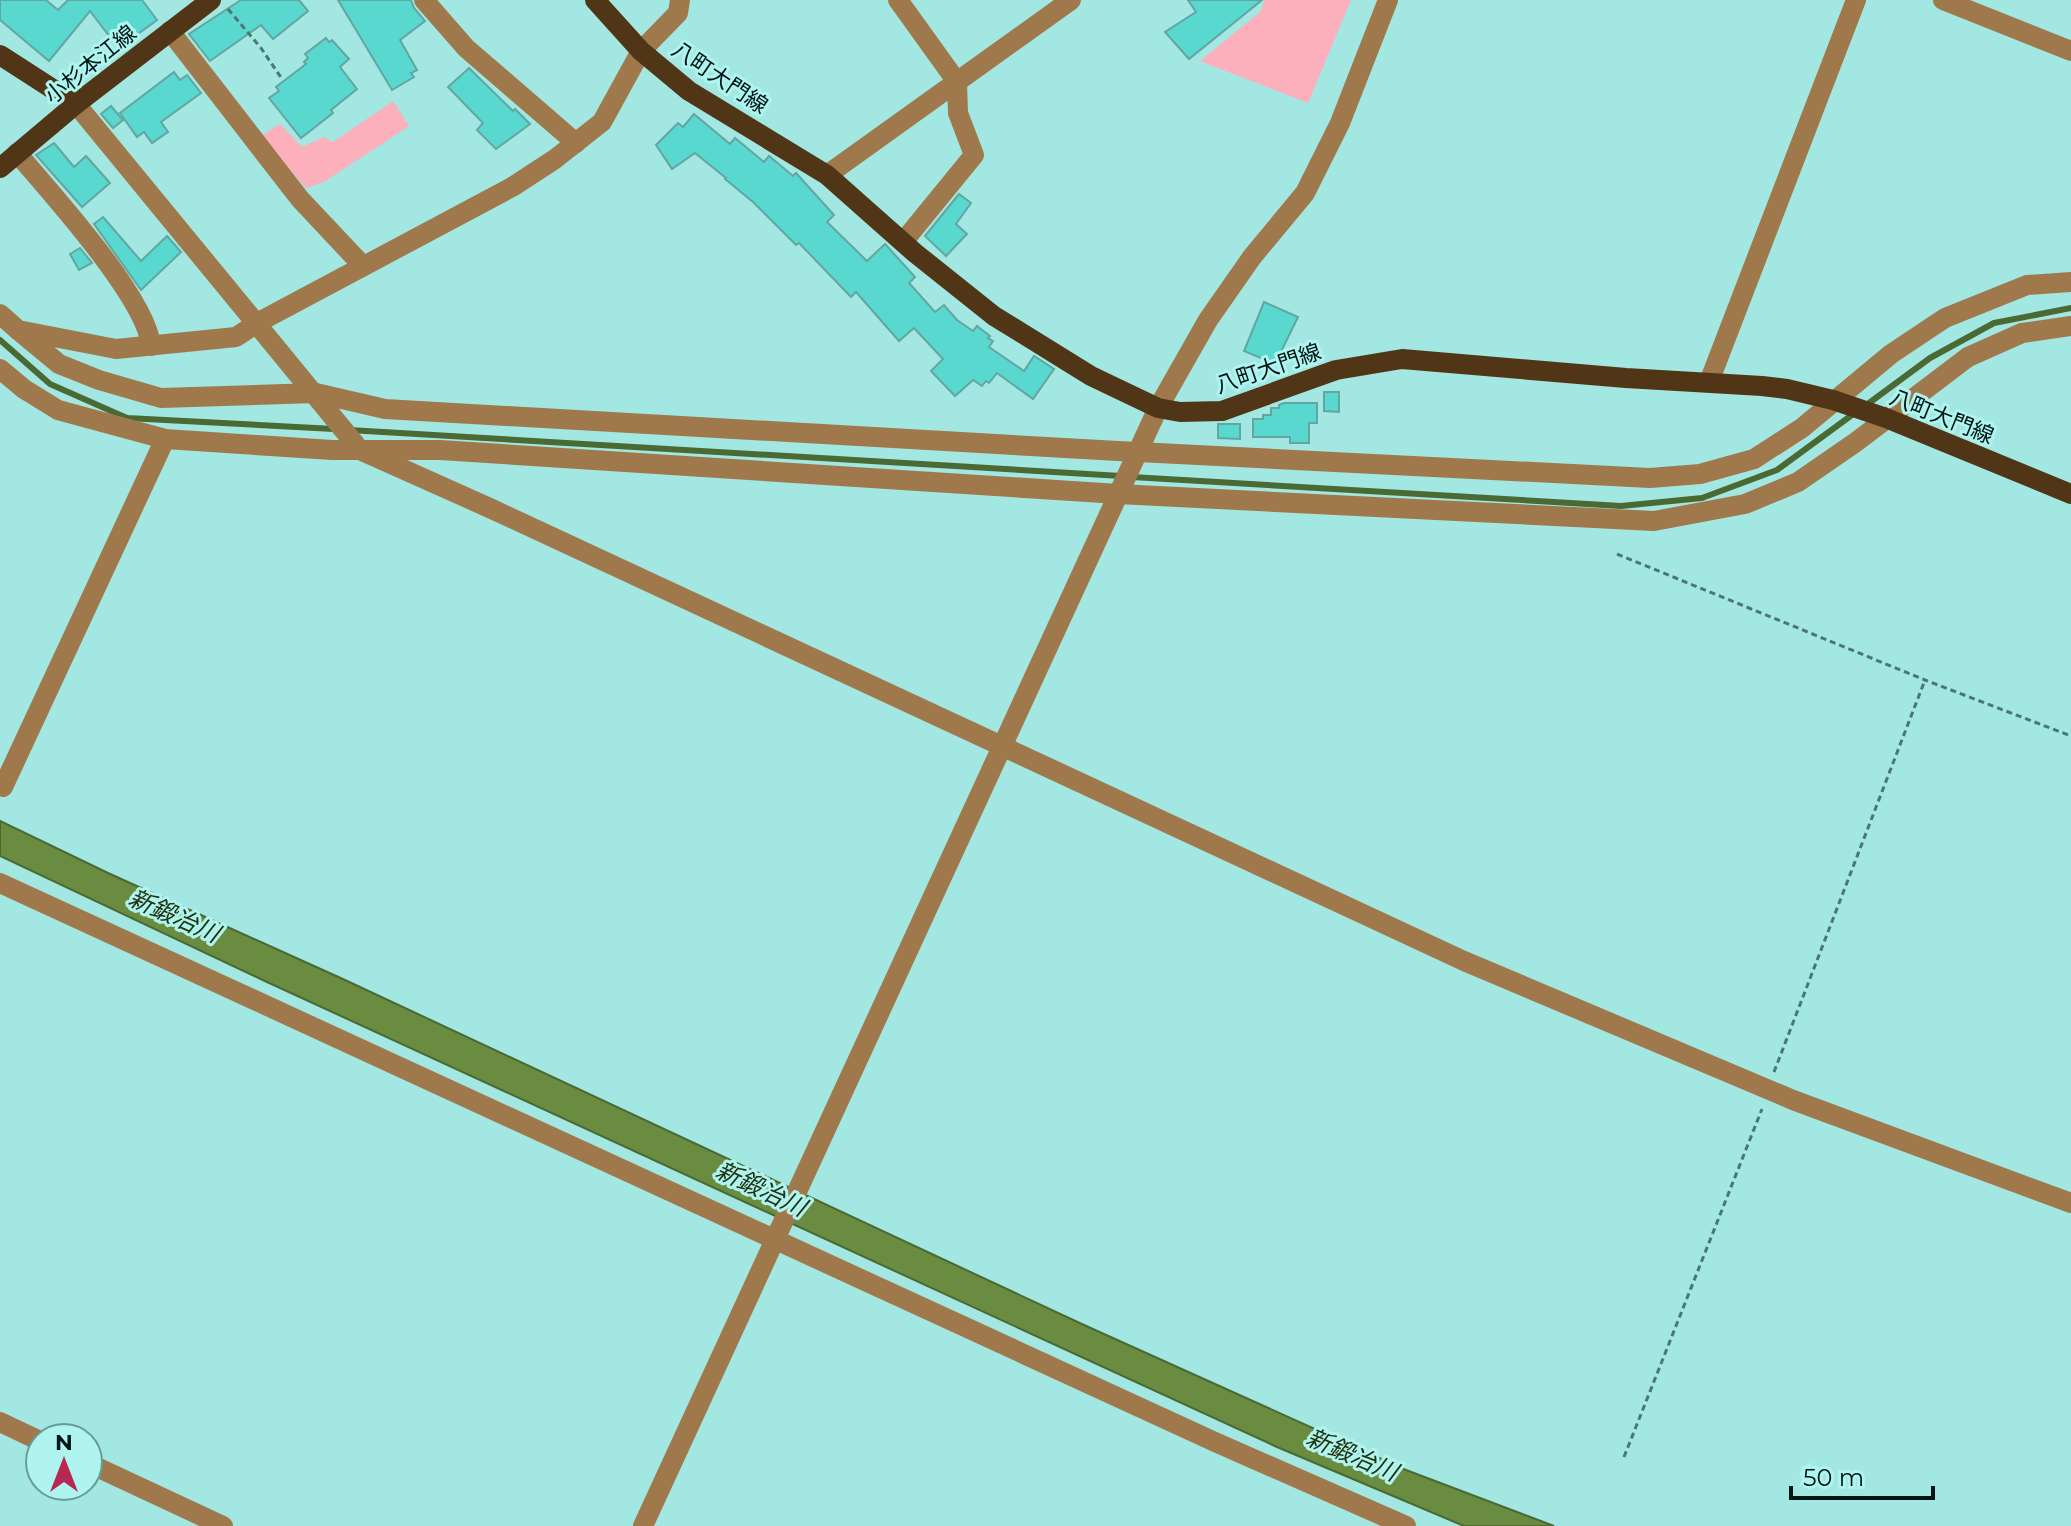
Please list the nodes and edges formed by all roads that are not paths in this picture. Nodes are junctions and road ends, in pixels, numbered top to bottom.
1 (211, 0) edge
2 (424, 0) edge
3 (595, 0) edge
4 (680, 0) edge
5 (898, 0) edge
6 (1388, 0) edge
7 (1856, 0) edge
8 (1943, 0) edge
9 (1063, 2) edge
10 (170, 31) junction
11 (641, 51) junction
12 (2071, 51) edge
13 (0, 55) edge
14 (957, 82) junction
15 (76, 104) junction
16 (576, 143) junction
17 (17, 153) junction
18 (0, 168) edge
19 (827, 175) junction
20 (903, 242) junction
21 (363, 266) junction
22 (2071, 282) edge
23 (0, 314) edge
24 (257, 323) junction
25 (2071, 326) edge
26 (18, 330) junction
27 (151, 346) junction
28 (0, 369) edge
29 (1709, 382) junction
30 (316, 393) junction
31 (1833, 400) junction
32 (1158, 408) junction
33 (1886, 418) junction
34 (165, 439) junction
35 (360, 450) junction
36 (1138, 452) junction
37 (1118, 494) junction
38 (2071, 494) edge
39 (1000, 747) junction
40 (3, 787) dead end
41 (0, 883) edge
42 (2071, 1203) edge
43 (777, 1233) junction
44 (0, 1422) edge
45 (24, 1433) edge
46 (104, 1470) edge
47 (223, 1526) edge
48 (643, 1526) edge
49 (1406, 1526) edge

1 - 10 main road, 小杉本江線
2 - 16 street
3 - 11 main road, 八町大門線
4 - 11 street
5 - 14 street
6 - 32 street
7 - 29 street
8 - 12 street
9 - 14 street
10 - 15 main road, 小杉本江線
10 - 21 street
11 - 16 street
11 - 19 main road, 八町大門線
13 - 15 main road
14 - 19 street
14 - 20 street
15 - 17 main road, 小杉本江線
15 - 24 street
16 - 21 street
17 - 18 main road, 小杉本江線
17 - 27 street
19 - 20 main road, 八町大門線
20 - 32 main road, 八町大門線
21 - 24 street
22 - 31 street
23 - 26 street
24 - 27 street
24 - 30 street
25 - 33 street
26 - 27 street
26 - 30 street
28 - 34 street
29 - 31 main road, 八町大門線
29 - 32 main road, 八町大門線
30 - 35 street
30 - 36 street
31 - 33 main road, 八町大門線
31 - 36 street
32 - 36 street
33 - 37 street
33 - 38 main road, 八町大門線
34 - 35 street
34 - 40 street
35 - 37 street
35 - 39 street
36 - 37 street
37 - 39 street
39 - 42 street
39 - 43 street
41 - 43 street
43 - 48 street
43 - 49 street
44 - 45 street
46 - 47 street

